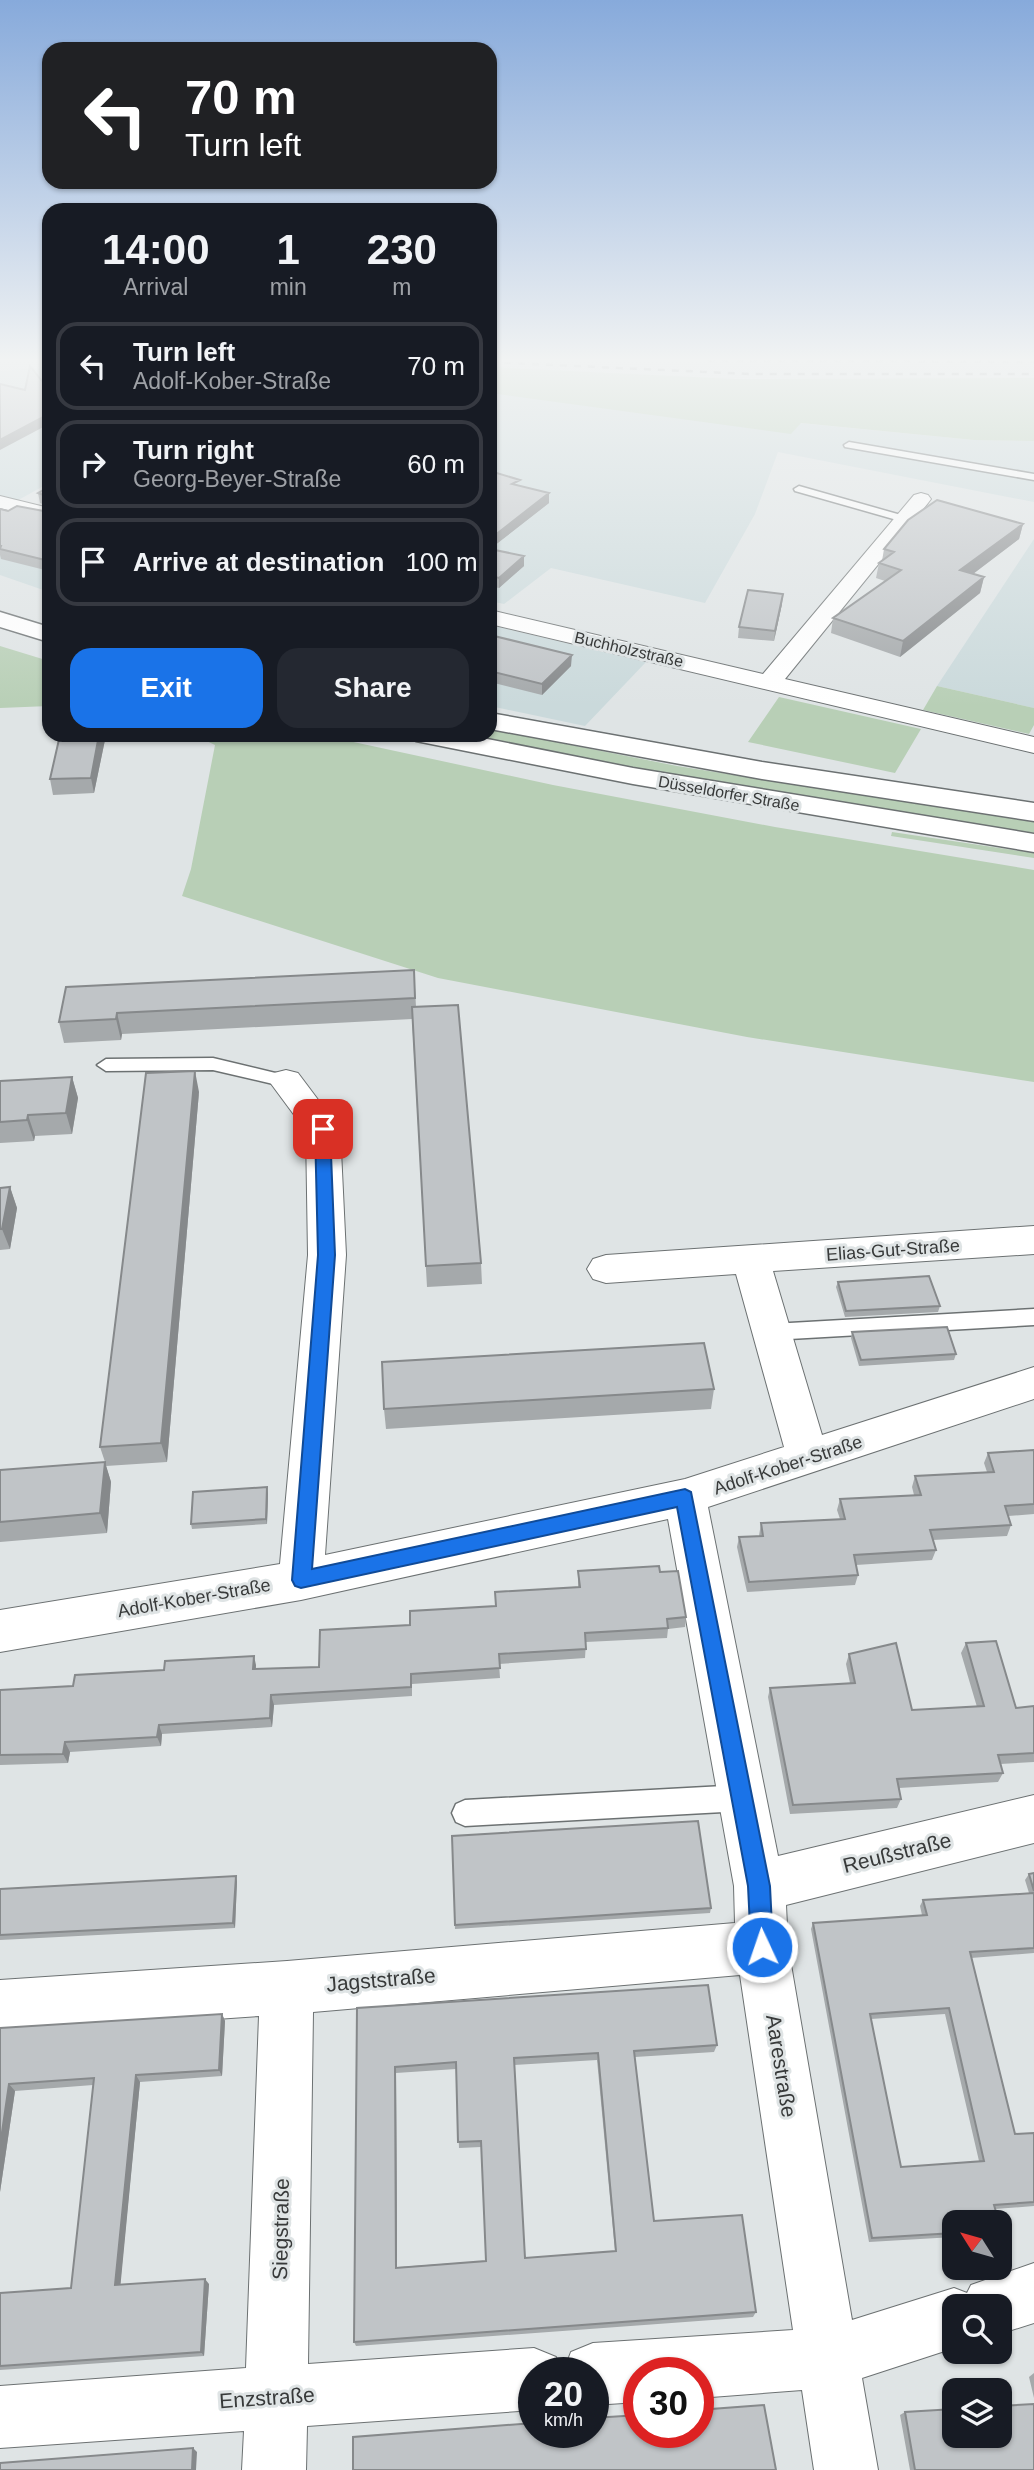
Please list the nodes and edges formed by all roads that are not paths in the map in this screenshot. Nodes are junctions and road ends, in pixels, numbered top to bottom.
1 (799, 489) dead end
2 (921, 499) dead end
3 (0, 502) edge
4 (42, 512) edge
5 (904, 519) junction
6 (0, 618) edge
7 (497, 619) edge
8 (42, 633) edge
9 (769, 682) junction
10 (497, 722) edge
11 (462, 742) edge
12 (1034, 745) edge
13 (1034, 812) edge
14 (1034, 842) edge
15 (106, 1065) dead end
16 (286, 1081) joint
17 (1034, 1240) edge
18 (751, 1259) junction
19 (606, 1269) dead end
20 (1034, 1317) edge
21 (772, 1332) junction
22 (1034, 1383) edge
23 (808, 1459) junction
24 (685, 1497) junction
25 (301, 1580) junction
26 (0, 1631) edge
27 (742, 1798) junction
28 (465, 1813) dead end
29 (1034, 1819) edge
30 (759, 1886) junction
31 (762, 1947) junction
32 (287, 1988) junction
33 (0, 2007) edge
34 (1034, 2293) edge
35 (1012, 2300) edge
36 (942, 2322) edge
37 (827, 2358) junction
38 (609, 2373) edge
39 (518, 2380) edge
40 (277, 2397) junction
41 (0, 2417) edge
42 (274, 2470) edge
43 (846, 2470) edge

1 - 5 lane
2 - 5 street
3 - 4 street
5 - 9 street
6 - 8 main road
7 - 9 street, Buchholzstraße
9 - 12 street, Buchholzstraße
10 - 13 main road, Düsseldorfer Straße
11 - 14 main road, Düsseldorfer Straße
15 - 16 lane
16 - 25 street
17 - 18 street, Elias-Gut-Straße
18 - 19 street, Elias-Gut-Straße
18 - 21 street
20 - 21 lane
21 - 23 street
22 - 23 street, Adolf-Kober-Straße
23 - 24 street, Adolf-Kober-Straße
24 - 25 street, Adolf-Kober-Straße
24 - 27 street, Aarestraße
25 - 26 street, Adolf-Kober-Straße
27 - 28 lane
27 - 30 street, Aarestraße
29 - 30 street, Reußstraße
30 - 31 street, Aarestraße
31 - 32 street, Jagststraße
31 - 37 street, Aarestraße
32 - 33 street, Jagststraße
32 - 40 street, Siegstraße
34 - 35 street
36 - 37 street
37 - 38 street
37 - 43 street, Aarestraße
39 - 40 street, Enzstraße
40 - 41 street, Enzstraße
40 - 42 street, Siegstraße

